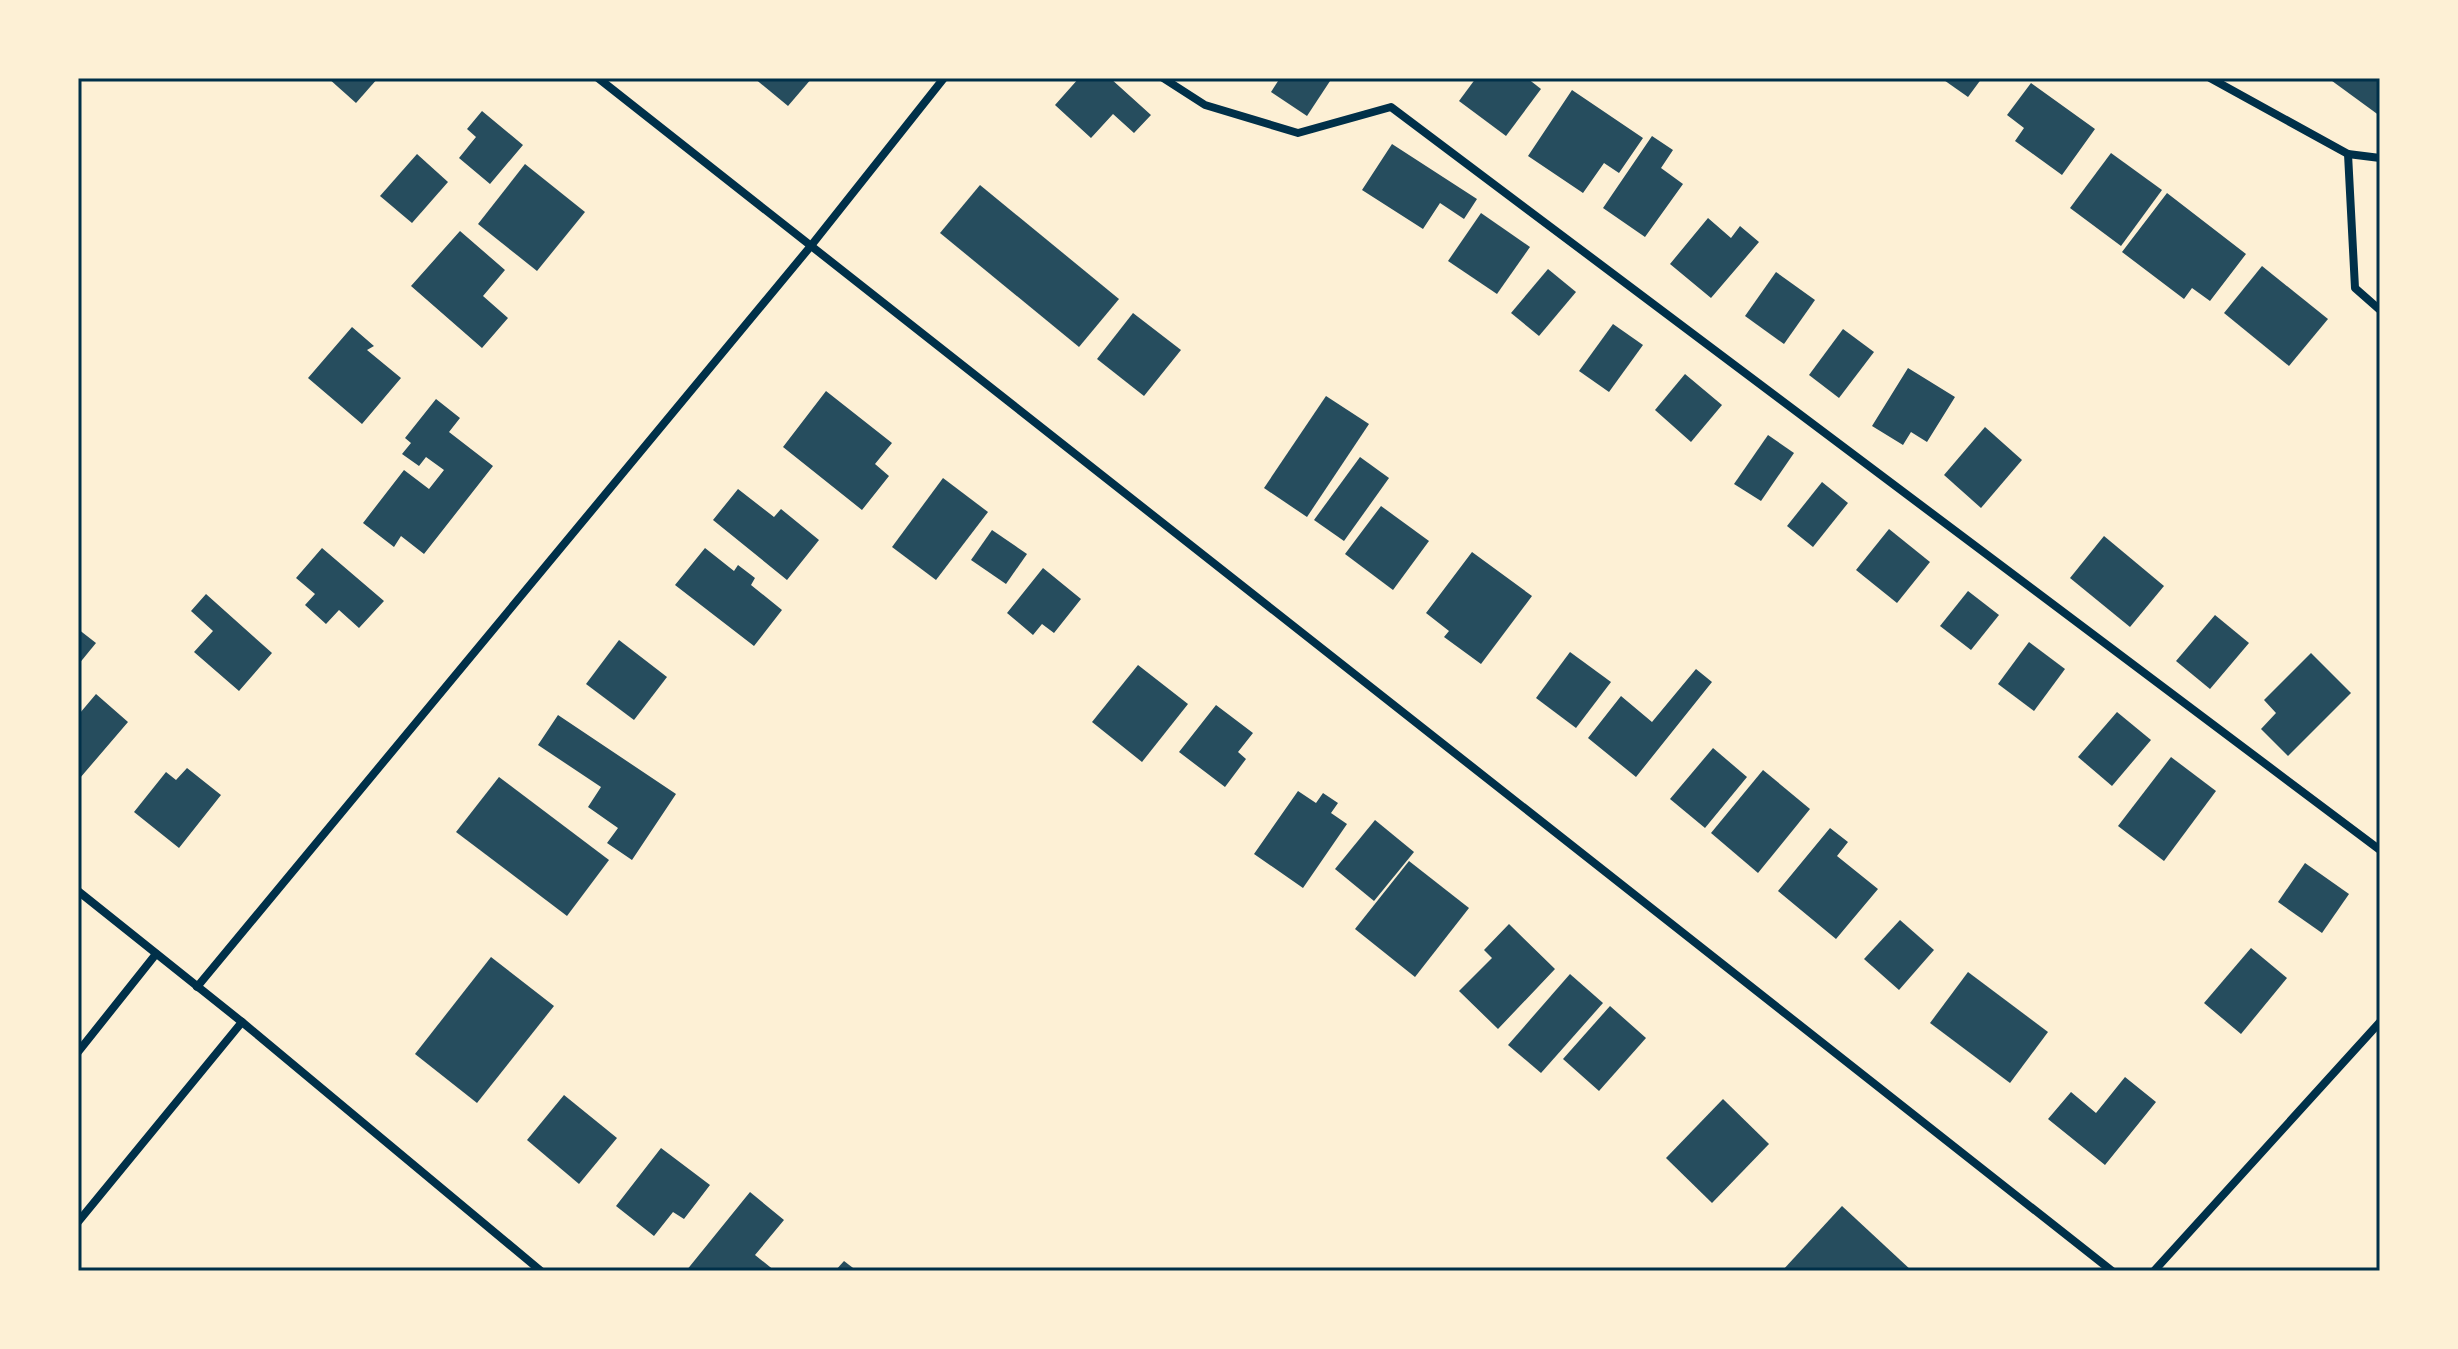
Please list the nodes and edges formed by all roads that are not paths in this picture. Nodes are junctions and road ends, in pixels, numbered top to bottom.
1 (598, 78) edge
2 (944, 78) edge
3 (1163, 78) edge
4 (2210, 78) edge
5 (2348, 154) junction
6 (2380, 158) edge
7 (810, 247) junction
8 (2380, 310) edge
9 (2380, 850) edge
10 (78, 891) edge
11 (156, 954) junction
12 (197, 987) junction
13 (242, 1022) junction
14 (2380, 1022) edge
15 (78, 1052) edge
16 (78, 1222) edge
17 (541, 1271) edge
18 (2112, 1271) edge
19 (2154, 1271) edge

1 - 7 street
2 - 7 street
3 - 9 street
4 - 5 street
5 - 6 street
5 - 8 street
7 - 12 street
7 - 18 street
10 - 11 street
11 - 12 street
11 - 15 street
12 - 13 street
13 - 16 street
13 - 17 street
14 - 19 street

